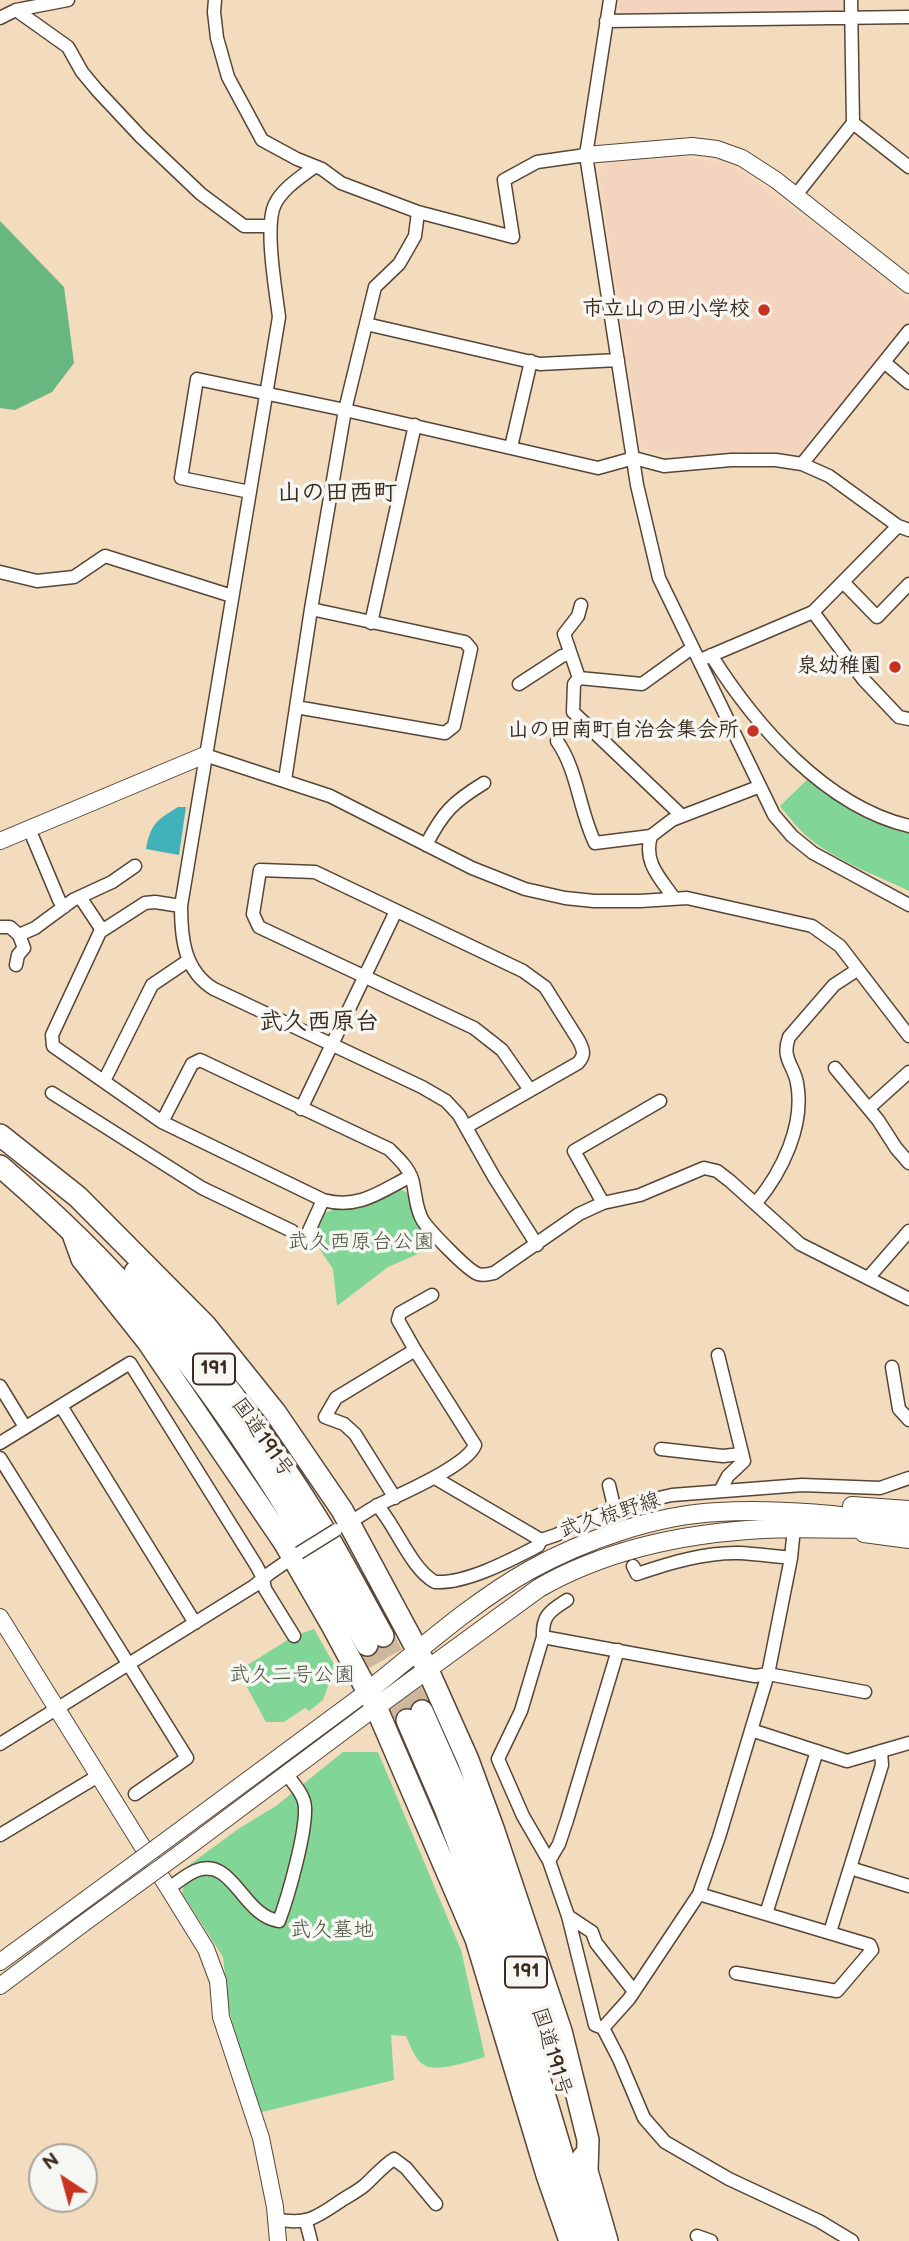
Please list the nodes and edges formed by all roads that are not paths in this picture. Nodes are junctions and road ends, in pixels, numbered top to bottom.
1 (68, 0) edge
2 (215, 0) edge
3 (610, 0) edge
4 (851, 0) edge
5 (16, 10) junction
6 (851, 17) junction
7 (909, 17) edge
8 (0, 18) edge
9 (606, 21) junction
10 (853, 123) junction
11 (586, 155) junction
12 (314, 167) junction
13 (909, 167) edge
14 (796, 195) junction
15 (418, 212) junction
16 (270, 226) junction
17 (909, 285) edge
18 (366, 324) junction
19 (909, 331) edge
20 (618, 360) junction
21 (531, 362) junction
22 (884, 362) junction
23 (909, 383) edge
24 (267, 394) junction
25 (345, 410) junction
26 (415, 425) junction
27 (511, 447) junction
28 (634, 458) junction
29 (802, 464) junction
30 (250, 492) junction
31 (903, 528) edge
32 (0, 572) edge
33 (843, 582) junction
34 (909, 584) edge
35 (232, 596) junction
36 (581, 605) dead end
37 (311, 609) junction
38 (813, 612) junction
39 (371, 623) junction
40 (692, 648) junction
41 (570, 654) junction
42 (705, 658) junction
43 (579, 678) junction
44 (519, 684) dead end
45 (296, 707) junction
46 (909, 719) edge
47 (557, 741) dead end
48 (205, 755) junction
49 (285, 780) junction
50 (484, 783) dead end
51 (758, 787) junction
52 (682, 816) junction
53 (909, 826) edge
54 (651, 836) junction
55 (33, 838) dead end
56 (0, 841) edge
57 (426, 845) junction
58 (135, 866) dead end
59 (80, 897) junction
60 (674, 898) junction
61 (61, 904) junction
62 (909, 905) edge
63 (181, 906) junction
64 (396, 911) junction
65 (0, 914) edge
66 (3, 927) edge
67 (102, 930) junction
68 (19, 935) junction
69 (189, 960) junction
70 (16, 965) dead end
71 (857, 970) junction
72 (365, 977) junction
73 (909, 1036) edge
74 (332, 1046) junction
75 (835, 1068) dead end
76 (909, 1072) edge
77 (103, 1081) junction
78 (530, 1090) junction
79 (52, 1093) dead end
80 (660, 1101) dead end
81 (869, 1108) junction
82 (302, 1109) junction
83 (162, 1122) junction
84 (466, 1127) junction
85 (0, 1136) edge
86 (909, 1163) edge
87 (0, 1166) edge
88 (411, 1176) junction
89 (323, 1200) junction
90 (603, 1203) junction
91 (756, 1203) junction
92 (909, 1231) edge
93 (73, 1234) junction
94 (537, 1245) junction
95 (868, 1278) junction
96 (432, 1295) dead end
97 (909, 1298) edge
98 (415, 1350) junction
99 (719, 1355) dead end
100 (892, 1367) dead end
101 (0, 1386) edge
102 (61, 1406) junction
103 (909, 1420) edge
104 (25, 1427) junction
105 (0, 1443) edge
106 (661, 1449) dead end
107 (741, 1454) junction
108 (0, 1458) edge
109 (435, 1478) junction
110 (909, 1478) edge
111 (609, 1485) dead end
112 (720, 1491) junction
113 (395, 1497) junction
114 (377, 1505) junction
115 (909, 1510) edge
116 (615, 1512) junction
117 (716, 1512) junction
118 (909, 1524) edge
119 (342, 1527) junction
120 (794, 1528) junction
121 (843, 1530) junction
122 (909, 1531) edge
123 (909, 1539) edge
124 (541, 1540) junction
125 (296, 1556) junction
126 (791, 1558) junction
127 (633, 1566) dead end
128 (263, 1578) junction
129 (567, 1600) dead end
130 (0, 1617) edge
131 (195, 1623) junction
132 (294, 1636) dead end
133 (543, 1637) junction
134 (618, 1650) junction
135 (423, 1658) junction
136 (128, 1664) junction
137 (768, 1674) junction
138 (865, 1692) dead end
139 (372, 1699) junction
140 (57, 1709) junction
141 (751, 1730) junction
142 (909, 1743) edge
143 (0, 1744) edge
144 (817, 1751) junction
145 (881, 1751) junction
146 (287, 1775) junction
147 (98, 1776) junction
148 (135, 1794) dead end
149 (0, 1835) edge
150 (549, 1861) junction
151 (850, 1868) junction
152 (909, 1886) edge
153 (168, 1889) junction
154 (699, 1894) junction
155 (766, 1914) junction
156 (568, 1916) junction
157 (830, 1932) junction
158 (0, 1962) edge
159 (736, 1973) dead end
160 (0, 1986) edge
161 (633, 1990) junction
162 (603, 2028) junction
163 (587, 2169) junction
164 (436, 2204) dead end
165 (275, 2220) junction
166 (306, 2221) junction
167 (697, 2236) dead end
168 (278, 2241) edge
169 (311, 2241) edge
170 (570, 2241) edge
171 (588, 2241) edge
172 (607, 2241) edge
173 (710, 2241) edge
174 (852, 2241) edge

1 - 5 street
2 - 12 street
3 - 9 street
4 - 6 street
5 - 8 street
5 - 16 street
6 - 7 street
6 - 9 street
6 - 10 street
9 - 11 street
10 - 13 street
10 - 14 street
11 - 14 street
11 - 15 street
11 - 20 street
12 - 15 street
12 - 16 street
14 - 17 street
15 - 18 street
16 - 24 street
18 - 21 street
18 - 25 street
19 - 22 street
20 - 21 street
20 - 28 street
21 - 27 street
22 - 23 street
22 - 29 street
24 - 25 street
24 - 30 street
24 - 30 street
25 - 26 street
25 - 37 street
26 - 27 street
26 - 39 street
27 - 28 street
28 - 29 street
28 - 40 street
29 - 31 street
30 - 35 street
31 - 33 street
32 - 35 street
33 - 34 street
33 - 38 street
35 - 48 street
36 - 41 street
37 - 39 street
37 - 45 street
38 - 42 street
38 - 46 street
39 - 45 street
40 - 42 street
40 - 43 street
41 - 43 street
41 - 44 street
42 - 51 street
42 - 53 street
43 - 52 street
45 - 49 street
47 - 54 street
48 - 49 street
48 - 56 street
48 - 63 street
49 - 57 street
50 - 57 street
51 - 52 street
51 - 62 street
52 - 54 street
54 - 60 street
55 - 61 street
57 - 60 street
58 - 59 street
59 - 61 street
59 - 67 street
60 - 71 street
61 - 68 street
63 - 67 street
63 - 69 street
64 - 72 street
64 - 72 street
64 - 78 street
65 - 66 street
66 - 68 street
67 - 77 street
68 - 70 street
69 - 74 street
69 - 77 street
71 - 73 street
71 - 91 street
72 - 74 street
72 - 78 street
74 - 82 street
74 - 84 street
75 - 81 street
76 - 81 street
77 - 83 street
78 - 84 street
79 - 89 street
80 - 90 street
81 - 86 street
82 - 83 street
82 - 88 street
83 - 89 street
84 - 94 street
85 - 93 highway, 国道191号 / 191
85 - 119 highway
87 - 93 highway, 国道191号 / 191
88 - 89 street
88 - 94 street
90 - 91 street
90 - 94 street
91 - 95 street
92 - 95 street
93 - 125 highway
95 - 97 street
96 - 98 street
98 - 109 street
98 - 113 street
99 - 107 street
100 - 103 street
101 - 104 street
102 - 104 street
102 - 128 street
102 - 131 street
104 - 105 street
106 - 107 street
107 - 112 street
108 - 136 street
109 - 113 street
109 - 124 street
110 - 112 street
111 - 116 street
112 - 116 street
113 - 114 street
114 - 119 street
114 - 124 street
115 - 117 main road
116 - 124 street
117 - 118 main road, 武久椋野線
117 - 135 main road, 武久椋野線
119 - 125 street, bridge
119 - 135 highway
120 - 121 main road, 武久椋野線
120 - 126 street
120 - 135 main road, 武久椋野線
121 - 122 main road, 武久椋野線
121 - 123 main road
125 - 128 street
125 - 139 highway
126 - 127 street
126 - 137 street
128 - 131 street
128 - 132 street
129 - 133 street
130 - 140 street
131 - 136 street
133 - 134 street
133 - 150 street
134 - 137 street
134 - 150 street
135 - 139 main road, 武久椋野線
135 - 163 highway
136 - 140 street
136 - 148 street
137 - 138 street
137 - 141 street
139 - 146 street
139 - 158 street, bridge
139 - 170 highway
140 - 143 street
140 - 147 street
141 - 144 street
141 - 154 street
142 - 145 street
144 - 145 street
144 - 155 street
145 - 151 street
146 - 153 street
146 - 160 street, bridge
147 - 149 street
147 - 153 street
150 - 156 street
151 - 152 street
151 - 157 street
153 - 165 street
154 - 155 street
154 - 161 street
155 - 157 street
156 - 161 street
156 - 162 street
157 - 159 street
161 - 162 street
162 - 174 street
163 - 171 highway, 国道191号 / 191
163 - 172 highway, 国道191号 / 191
164 - 166 street
165 - 166 street
165 - 168 street
166 - 169 street
167 - 173 street

